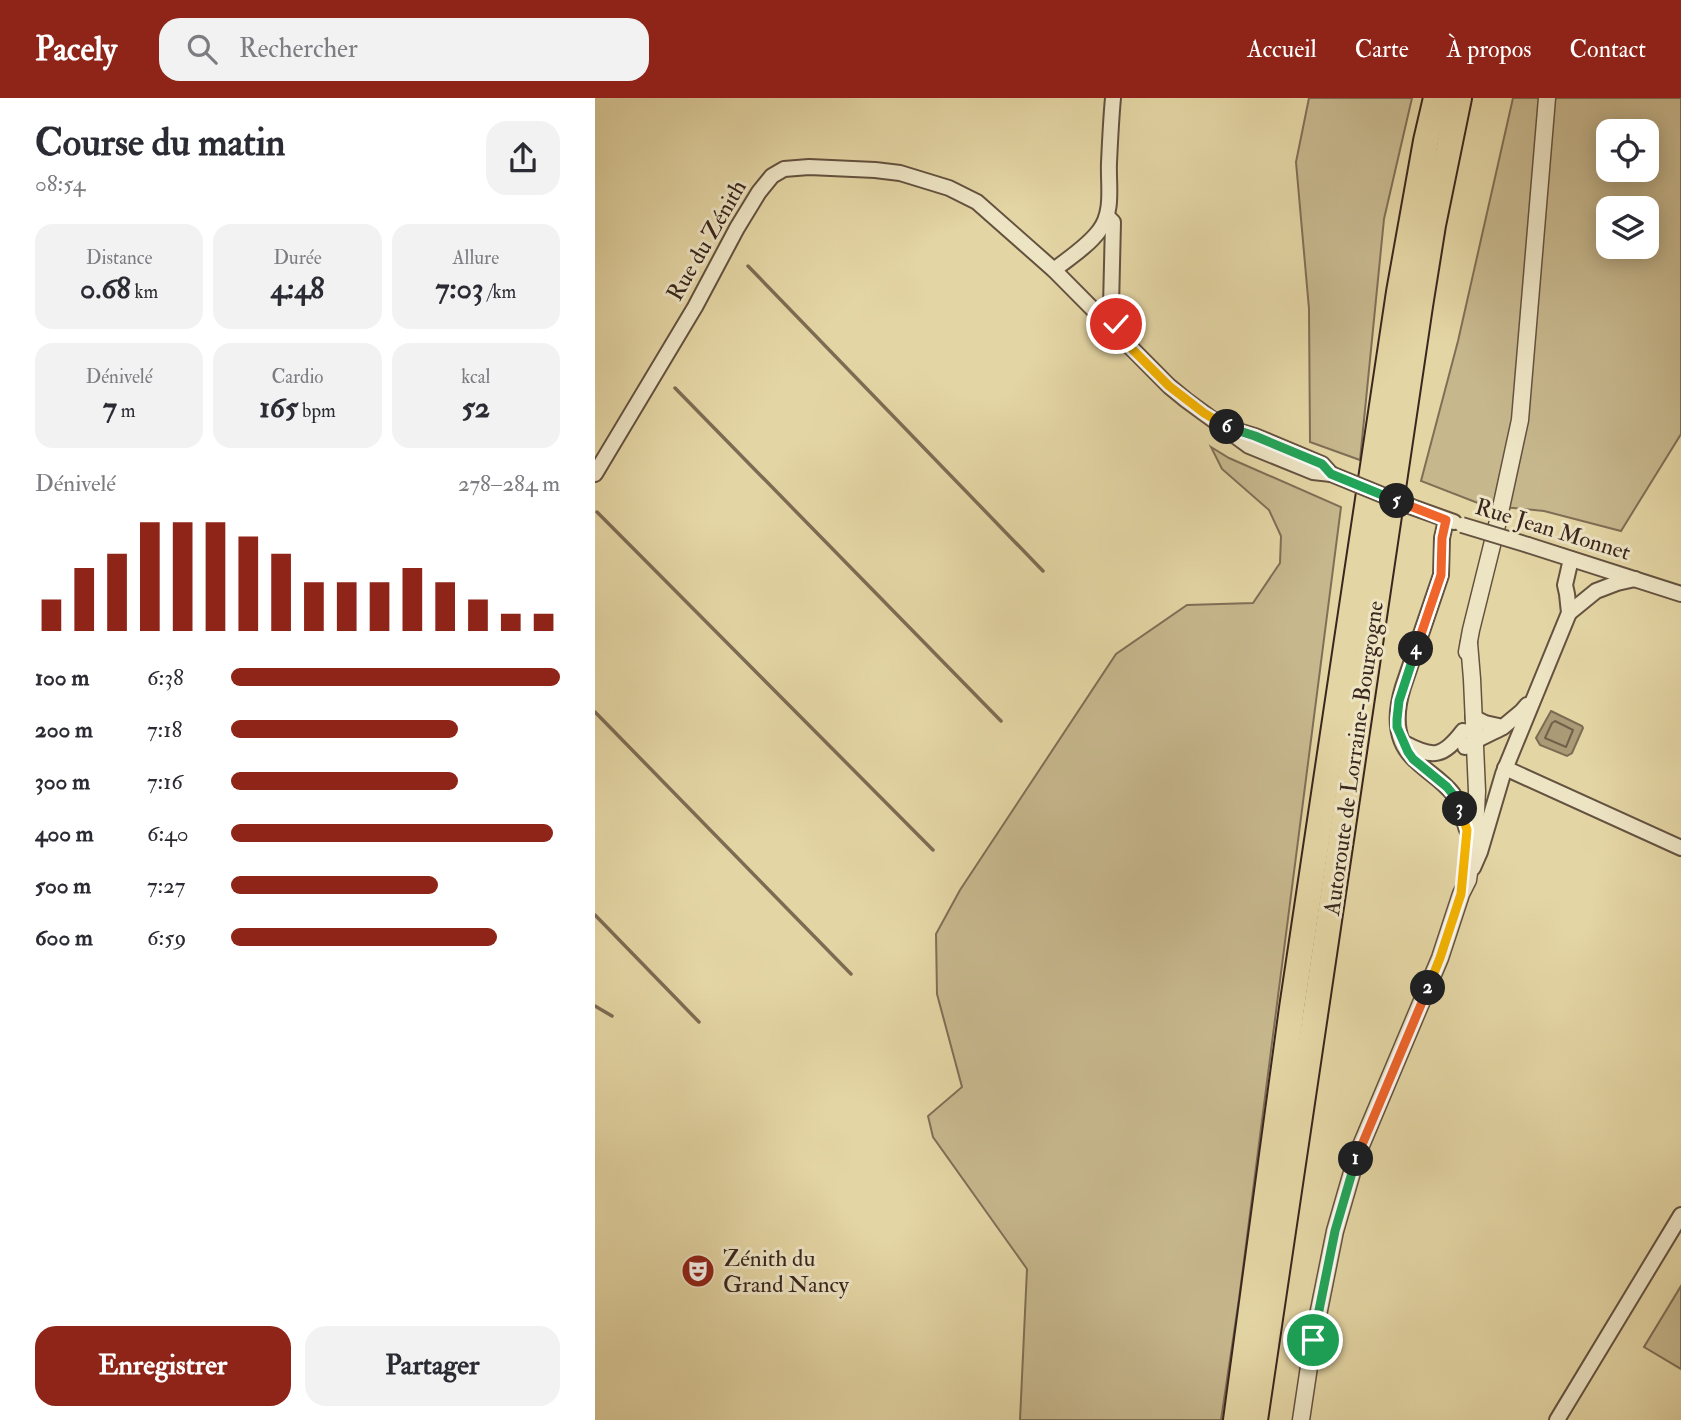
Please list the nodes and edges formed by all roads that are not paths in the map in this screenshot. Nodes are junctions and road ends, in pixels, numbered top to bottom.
1 (1113, 98) edge
2 (1436, 98) edge
3 (1459, 98) edge
4 (1547, 98) edge
5 (1107, 216) junction
6 (1054, 270) junction
7 (1122, 339) junction
8 (595, 474) edge
9 (1331, 474) joint
10 (1446, 520) junction
11 (1571, 559) junction
12 (1635, 579) junction
13 (1681, 594) edge
14 (1569, 613) junction
15 (1469, 643) junction
16 (1537, 693) junction
17 (1473, 717) junction
18 (1503, 727) junction
19 (1467, 740) junction
20 (1404, 743) junction
21 (1505, 768) junction
22 (1467, 830) junction
23 (1681, 848) edge
24 (1465, 887) junction
25 (1681, 1216) edge
26 (1236, 1420) edge
27 (1255, 1420) edge
28 (1301, 1420) edge
29 (1557, 1420) edge

1 - 5 street
2 - 26 highway, Autoroute de Lorraine-Bourgogne
3 - 27 highway, Autoroute de Lorraine-Bourgogne
4 - 15 street
5 - 6 street
5 - 7 street
6 - 7 street, Rue du Zénith
6 - 8 street, Rue du Zénith
7 - 9 street, Rue du Zénith
9 - 10 street, Rue Jean Monnet, bridge
10 - 11 street, Rue Jean Monnet, bridge
10 - 20 street
11 - 12 street, Rue Jean Monnet
11 - 14 street
12 - 13 street, Rue Jean Monnet
12 - 14 street
14 - 16 street
15 - 17 street
15 - 19 street
16 - 18 street
16 - 21 street
17 - 18 street
17 - 19 street
18 - 19 street
19 - 20 street
19 - 22 street
19 - 24 street
20 - 22 street
21 - 23 street
21 - 24 street
22 - 24 street
24 - 28 street
25 - 29 street

